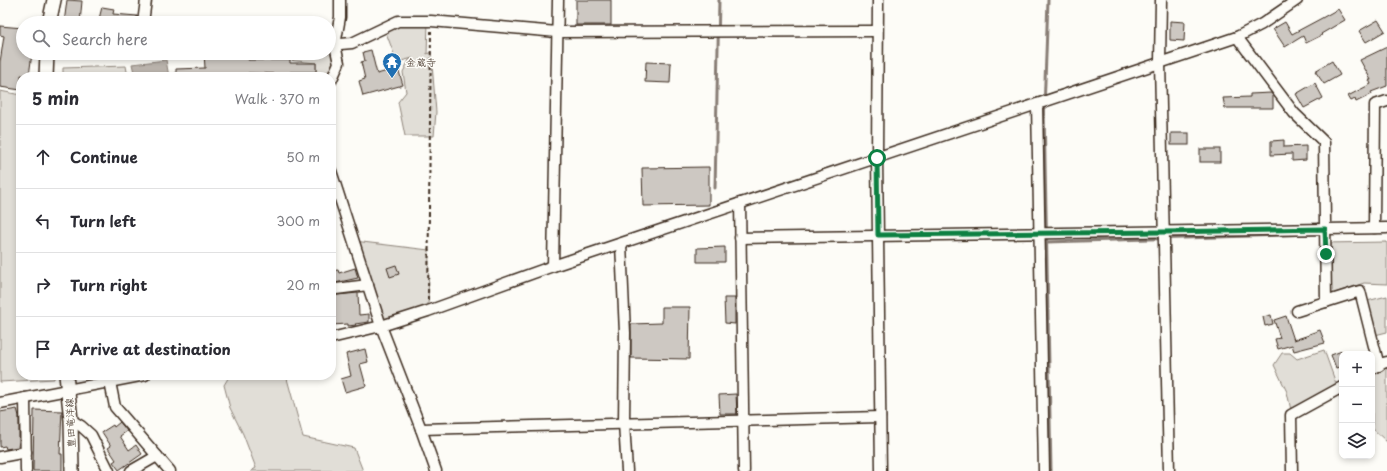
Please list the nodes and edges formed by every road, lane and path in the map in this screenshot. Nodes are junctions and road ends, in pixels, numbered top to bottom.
1 (54, 0) edge
2 (146, 0) edge
3 (340, 0) edge
4 (558, 0) edge
5 (878, 0) edge
6 (1161, 0) edge
7 (1297, 0) edge
8 (51, 16) edge
9 (144, 16) edge
10 (432, 22) junction
11 (336, 31) edge
12 (877, 31) junction
13 (557, 32) junction
14 (1237, 37) junction
15 (336, 45) edge
16 (336, 55) edge
17 (47, 60) edge
18 (1160, 62) junction
19 (46, 72) edge
20 (335, 72) edge
21 (1387, 101) edge
22 (1038, 104) junction
23 (877, 158) junction
24 (336, 186) edge
25 (740, 203) junction
26 (1374, 228) junction
27 (1387, 228) edge
28 (1325, 229) junction
29 (1164, 232) junction
30 (1039, 234) junction
31 (878, 235) junction
32 (740, 238) junction
33 (621, 244) junction
34 (552, 266) junction
35 (368, 285) junction
36 (336, 289) dead end
37 (1326, 302) junction
38 (428, 311) junction
39 (1297, 311) dead end
40 (381, 326) junction
41 (336, 337) edge
42 (1379, 366) edge
43 (67, 380) edge
44 (120, 380) edge
45 (110, 382) junction
46 (68, 389) junction
47 (1339, 389) edge
48 (25, 398) junction
49 (0, 402) edge
50 (880, 417) junction
51 (71, 420) junction
52 (744, 420) junction
53 (624, 423) junction
54 (421, 429) junction
55 (26, 452) junction
56 (157, 456) junction
57 (0, 457) edge
58 (26, 471) edge
59 (72, 471) edge
60 (109, 471) edge
61 (131, 471) edge
62 (170, 471) edge
63 (436, 471) edge
64 (627, 471) edge
65 (744, 471) edge
66 (882, 471) edge
67 (1044, 471) edge
68 (1169, 471) edge
69 (1292, 471) edge

1 - 8 main road
2 - 9 street
3 - 11 street
4 - 13 street
5 - 12 street
6 - 18 street
7 - 14 street
10 - 13 street
10 - 15 street
10 - 38 path
12 - 13 street
12 - 23 street
13 - 34 street
14 - 18 street
14 - 28 street
16 - 20 street
17 - 19 main road
18 - 22 street
18 - 29 street
21 - 26 street
22 - 23 street
22 - 30 street
23 - 25 street
23 - 31 street
24 - 35 street
25 - 32 street
25 - 33 street
26 - 27 street
26 - 28 street
28 - 29 street
28 - 37 street
29 - 30 street
29 - 68 street
30 - 31 street
30 - 67 street
31 - 32 street
31 - 50 street
32 - 52 street
33 - 34 street
33 - 53 street
34 - 38 street
35 - 36 street
35 - 40 street
37 - 39 street
37 - 42 street
38 - 40 street
40 - 41 street
40 - 54 street
43 - 46 main road, 豊田竜洋線
44 - 45 street
45 - 46 street
45 - 56 street
46 - 48 street
46 - 51 main road, 豊田竜洋線
47 - 69 street
48 - 49 street
48 - 55 street
50 - 52 street
50 - 66 street
51 - 59 main road, 豊田竜洋線
51 - 60 street
52 - 53 street
52 - 65 street
53 - 54 street
53 - 64 street
54 - 63 street
55 - 57 street
55 - 58 street
56 - 61 street
56 - 62 street

